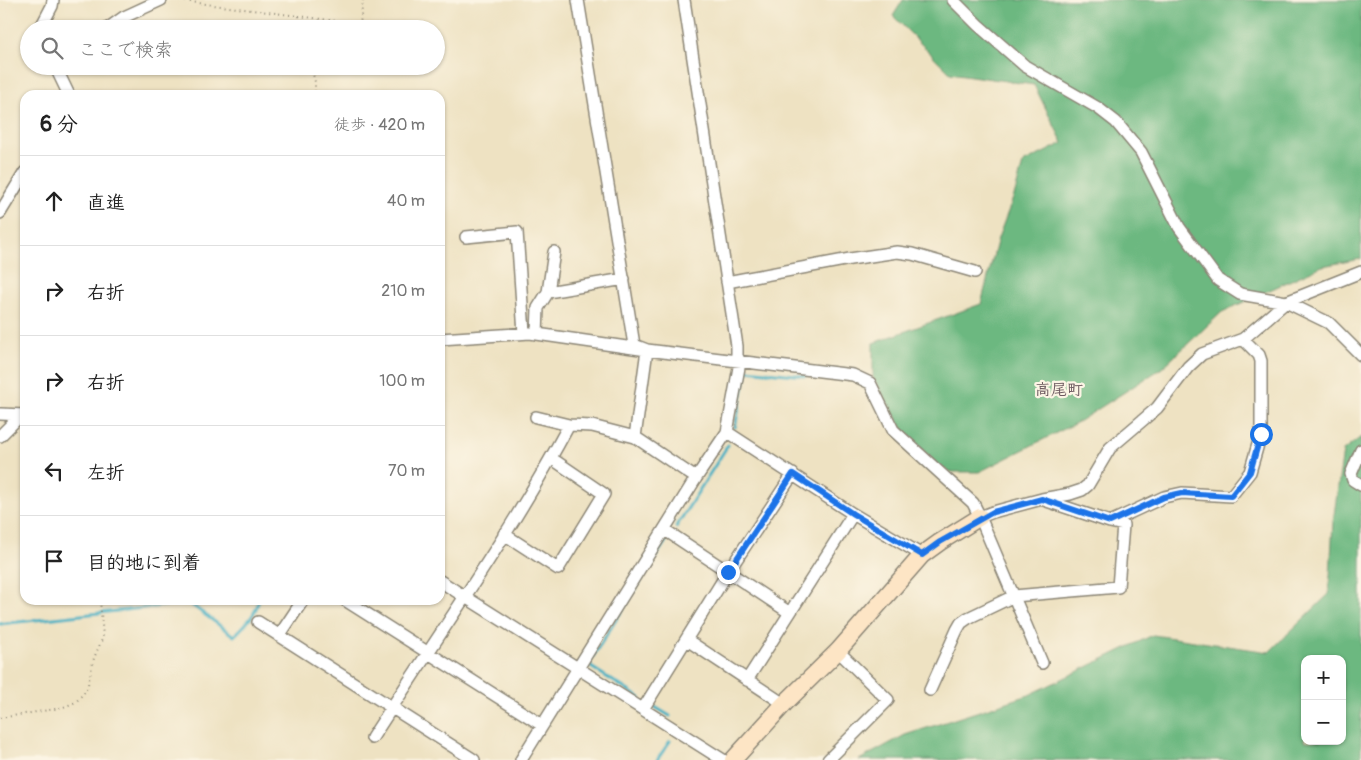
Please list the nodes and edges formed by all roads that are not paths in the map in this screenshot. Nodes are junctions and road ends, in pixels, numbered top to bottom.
1 (53, 0) edge
2 (161, 0) edge
3 (578, 0) edge
4 (684, 0) edge
5 (953, 0) edge
6 (45, 20) edge
7 (120, 20) edge
8 (59, 75) edge
9 (67, 90) edge
10 (20, 180) edge
11 (0, 212) edge
12 (466, 236) dead end
13 (554, 252) dead end
14 (975, 272) dead end
15 (1361, 272) edge
16 (624, 279) junction
17 (727, 282) junction
18 (548, 292) junction
19 (1286, 302) junction
20 (524, 333) junction
21 (536, 334) junction
22 (445, 339) edge
23 (1243, 339) junction
24 (647, 350) junction
25 (1361, 355) edge
26 (740, 362) junction
27 (0, 414) edge
28 (20, 415) edge
29 (20, 418) edge
30 (536, 418) dead end
31 (569, 425) junction
32 (726, 432) junction
33 (0, 436) edge
34 (634, 437) junction
35 (1361, 450) edge
36 (551, 458) junction
37 (793, 474) junction
38 (696, 478) junction
39 (1361, 485) edge
40 (1042, 499) junction
41 (853, 514) junction
42 (980, 518) junction
43 (1110, 522) junction
44 (665, 530) junction
45 (504, 534) junction
46 (922, 555) junction
47 (728, 572) junction
48 (445, 584) edge
49 (1014, 596) junction
50 (465, 597) junction
51 (300, 605) edge
52 (353, 605) edge
53 (790, 613) junction
54 (258, 622) dead end
55 (280, 636) junction
56 (687, 640) junction
57 (838, 651) junction
58 (428, 653) junction
59 (1042, 663) dead end
60 (577, 669) junction
61 (747, 680) junction
62 (930, 690) dead end
63 (784, 704) junction
64 (392, 708) junction
65 (643, 709) junction
66 (542, 725) junction
67 (372, 738) dead end
68 (732, 759) edge
69 (474, 760) edge
70 (521, 760) edge
71 (828, 760) edge

1 - 6 street
2 - 7 street
3 - 16 street
4 - 17 street
5 - 19 street
8 - 9 street
10 - 11 street
12 - 20 street
13 - 18 street
14 - 17 street
15 - 19 street
16 - 18 street
16 - 24 street
17 - 26 street
18 - 21 street
19 - 23 street
19 - 25 street
20 - 21 street
20 - 22 street
21 - 24 street
23 - 40 street
23 - 43 street
24 - 26 street
24 - 34 street
26 - 32 street
26 - 42 street
27 - 28 street
29 - 33 street
30 - 31 street
31 - 34 street
31 - 36 street
32 - 37 street
32 - 38 street
34 - 38 street
35 - 39 street
36 - 45 street
36 - 45 street
37 - 41 street
37 - 47 street
38 - 44 street
40 - 42 street
40 - 43 street
41 - 46 street
41 - 53 street
42 - 46 street
42 - 49 street
43 - 49 street
44 - 47 street
44 - 60 street
45 - 50 street
46 - 57 street
47 - 53 street
47 - 56 street
48 - 50 street
49 - 59 street
49 - 62 street
50 - 58 street
50 - 60 street
51 - 55 street
52 - 58 street
53 - 61 street
54 - 55 street
55 - 64 street
56 - 61 street
56 - 65 street
57 - 63 street
57 - 71 street
58 - 64 street
58 - 66 street
60 - 65 street
60 - 66 street
61 - 63 street
63 - 68 street
64 - 67 street
64 - 69 street
65 - 68 street
66 - 70 street

